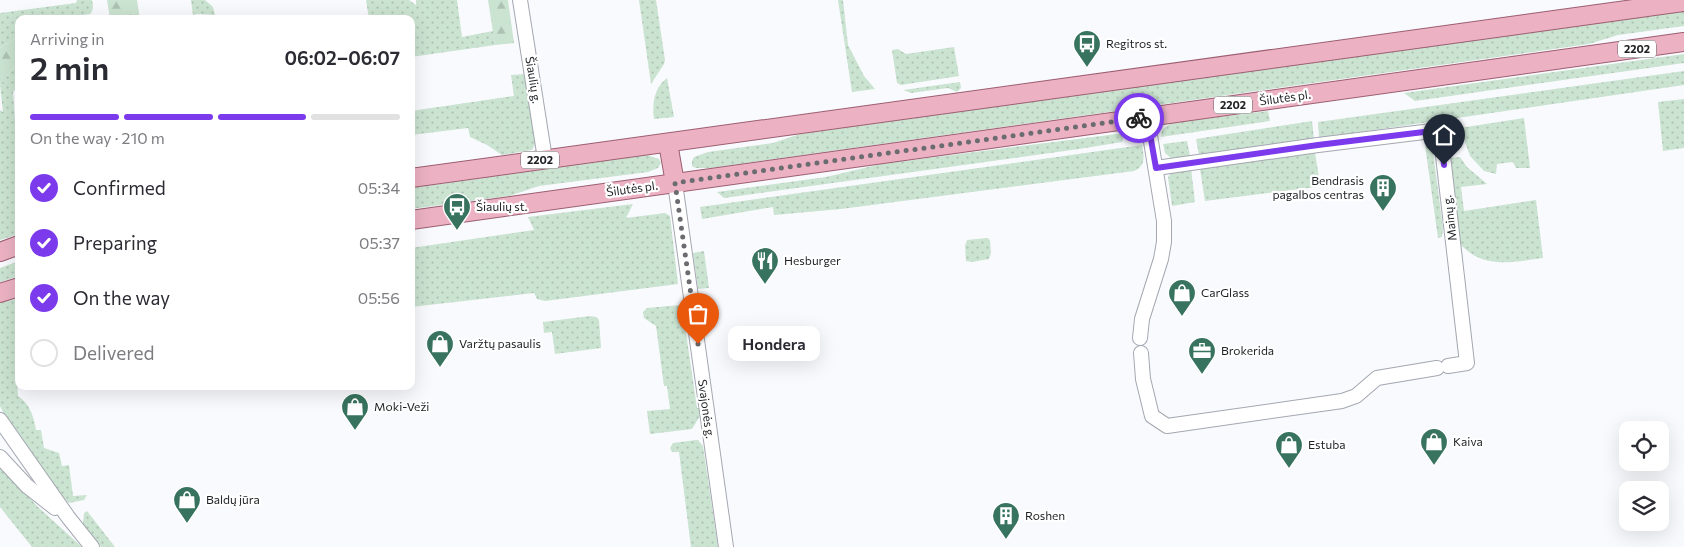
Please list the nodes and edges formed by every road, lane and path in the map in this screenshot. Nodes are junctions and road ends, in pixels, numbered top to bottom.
1 (520, 0) edge
2 (1684, 2) edge
3 (1684, 42) edge
4 (1147, 117) junction
5 (668, 143) junction
6 (545, 159) junction
7 (1156, 168) junction
8 (415, 177) edge
9 (675, 183) junction
10 (415, 219) edge
11 (15, 246) edge
12 (0, 252) edge
13 (15, 288) edge
14 (0, 293) edge
15 (1140, 338) dead end
16 (1141, 353) dead end
17 (0, 420) edge
18 (0, 457) edge
19 (68, 517) junction
20 (92, 547) edge
21 (726, 547) edge

1 - 6 street, Šiaulių g.
2 - 5 main road, 2202
3 - 4 main road, Šilutės pl. / 2202
4 - 7 street
4 - 9 main road, Šilutės pl. / 2202
5 - 6 main road, 2202
5 - 9 main road
6 - 8 main road, 2202
7 - 15 street
7 - 16 street, Mainų g.
9 - 10 main road, Šilutės pl. / 2202
9 - 21 street, Svajonės g.
11 - 12 main road
13 - 14 main road
17 - 19 street
18 - 19 street
19 - 20 street

